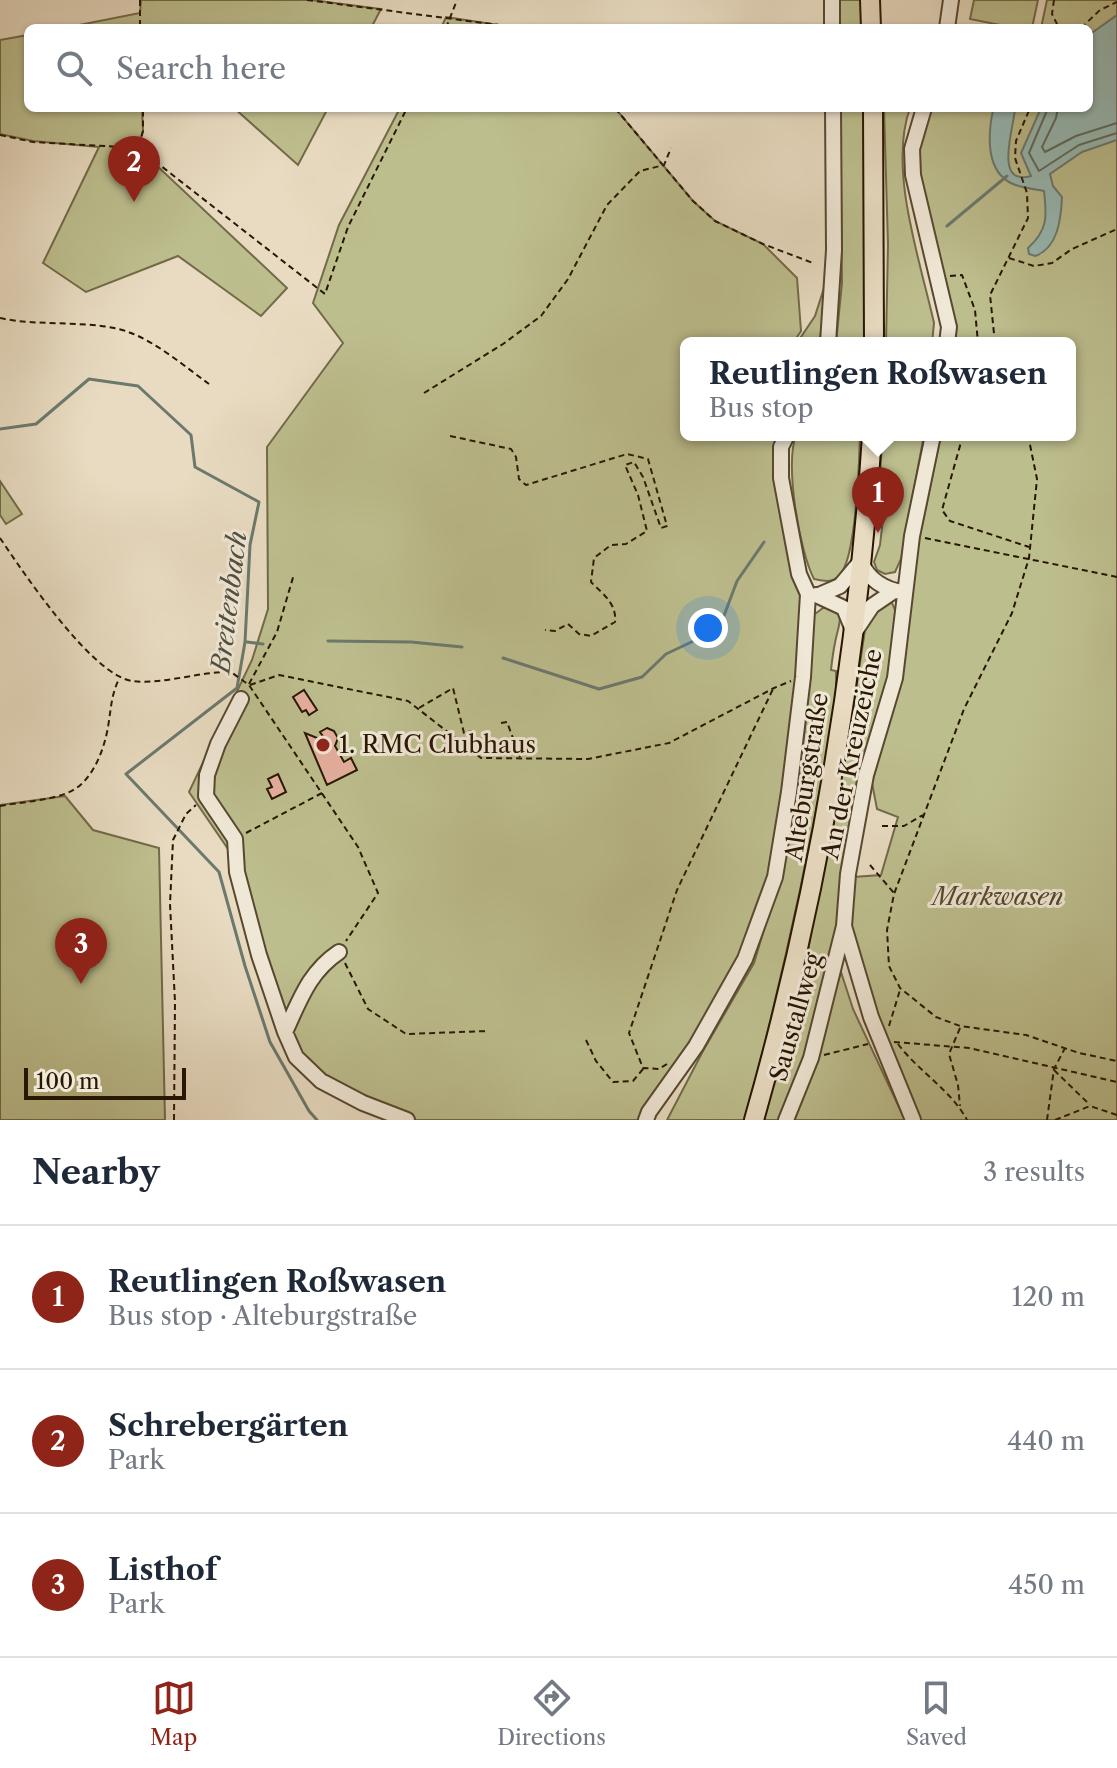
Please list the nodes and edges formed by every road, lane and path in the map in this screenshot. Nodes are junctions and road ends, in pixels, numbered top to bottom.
1 (140, 0) edge
2 (307, 0) edge
3 (457, 0) edge
4 (832, 0) edge
5 (870, 0) edge
6 (951, 0) edge
7 (1054, 0) edge
8 (1117, 2) edge
9 (452, 17) junction
10 (140, 24) edge
11 (448, 24) edge
12 (497, 24) edge
13 (832, 24) edge
14 (871, 24) edge
15 (948, 24) edge
16 (1057, 24) edge
17 (1085, 24) edge
18 (143, 112) edge
19 (405, 112) edge
20 (618, 112) edge
21 (833, 112) edge
22 (873, 112) edge
23 (923, 112) edge
24 (1028, 112) edge
25 (0, 135) edge
26 (138, 148) junction
27 (671, 148) dead end
28 (664, 165) junction
29 (1117, 229) edge
30 (1008, 258) junction
31 (813, 263) dead end
32 (936, 278) junction
33 (0, 318) edge
34 (828, 337) edge
35 (874, 337) edge
36 (948, 337) edge
37 (977, 337) edge
38 (994, 337) edge
39 (209, 384) dead end
40 (424, 393) dead end
41 (450, 436) dead end
42 (784, 441) edge
43 (871, 441) edge
44 (932, 441) edge
45 (961, 441) edge
46 (1029, 441) edge
47 (912, 536) junction
48 (0, 538) edge
49 (1030, 547) junction
50 (1029, 558) junction
51 (861, 561) junction
52 (294, 574) dead end
53 (1117, 577) edge
54 (898, 592) junction
55 (814, 595) junction
56 (545, 630) dead end
57 (853, 635) junction
58 (803, 677) junction
59 (119, 679) junction
60 (249, 685) junction
61 (774, 688) junction
62 (241, 699) dead end
63 (417, 709) junction
64 (501, 723) dead end
65 (472, 731) dead end
66 (464, 733) junction
67 (465, 745) junction
68 (521, 758) junction
69 (323, 793) junction
70 (0, 806) edge
71 (186, 814) dead end
72 (924, 814) junction
73 (882, 826) dead end
74 (235, 839) junction
75 (870, 865) dead end
76 (894, 894) junction
77 (844, 926) junction
78 (339, 952) junction
79 (900, 988) junction
80 (960, 1026) junction
81 (489, 1031) dead end
82 (285, 1032) junction
83 (586, 1040) dead end
84 (876, 1042) junction
85 (952, 1047) junction
86 (1065, 1048) junction
87 (811, 1058) junction
88 (671, 1061) dead end
89 (1117, 1061) edge
90 (643, 1068) junction
91 (1054, 1069) junction
92 (1117, 1082) edge
93 (1090, 1106) junction
94 (960, 1108) junction
95 (1117, 1115) edge
96 (648, 1117) edge
97 (174, 1120) edge
98 (407, 1120) edge
99 (754, 1120) edge
100 (786, 1120) edge
101 (913, 1120) edge
102 (967, 1120) edge
103 (1047, 1120) edge
104 (1055, 1120) edge

1 - 10 path
2 - 9 path
3 - 9 path
4 - 13 street
5 - 14 main road
6 - 15 street
7 - 16 path
8 - 17 path
9 - 11 path
9 - 12 path
18 - 26 path
19 - 26 path
20 - 28 path
21 - 34 street
22 - 35 main road
23 - 32 street
24 - 30 path
25 - 26 path
27 - 28 path
28 - 31 path
28 - 40 path
29 - 30 path
30 - 38 path
32 - 36 street
32 - 37 path
33 - 39 path
41 - 56 path
42 - 55 street
43 - 51 main road, Alteburgstraße
44 - 47 street, An der Kreuzeiche
45 - 49 path
46 - 49 path
47 - 50 path
47 - 54 street, An der Kreuzeiche
48 - 59 path
49 - 50 path
50 - 53 path
50 - 72 path
51 - 54 street
51 - 55 street
51 - 57 main road, Alteburgstraße
52 - 60 path
54 - 57 street
54 - 77 street, An der Kreuzeiche
55 - 57 street
55 - 58 street
57 - 99 main road, Alteburgstraße
58 - 61 path
58 - 96 street
59 - 60 path
59 - 70 path
60 - 63 path
60 - 69 path
61 - 68 path
61 - 90 path
62 - 74 street
63 - 66 path
63 - 67 path
64 - 68 path
65 - 66 path
66 - 67 path
67 - 68 path
69 - 74 path
69 - 78 path
71 - 97 path
72 - 73 path
72 - 76 path
74 - 82 street
75 - 76 path
76 - 79 path
77 - 84 street
77 - 87 street, Saustallweg
78 - 81 path
78 - 82 street
79 - 80 path
79 - 84 path
80 - 85 path
80 - 86 path
82 - 98 street
83 - 90 path
84 - 87 path
84 - 101 street
85 - 91 path
85 - 94 path
85 - 94 path
86 - 89 path
86 - 91 path
87 - 100 street, Saustallweg
88 - 90 path
91 - 92 path
91 - 93 path
91 - 103 path
93 - 95 path
93 - 104 path
94 - 102 path

